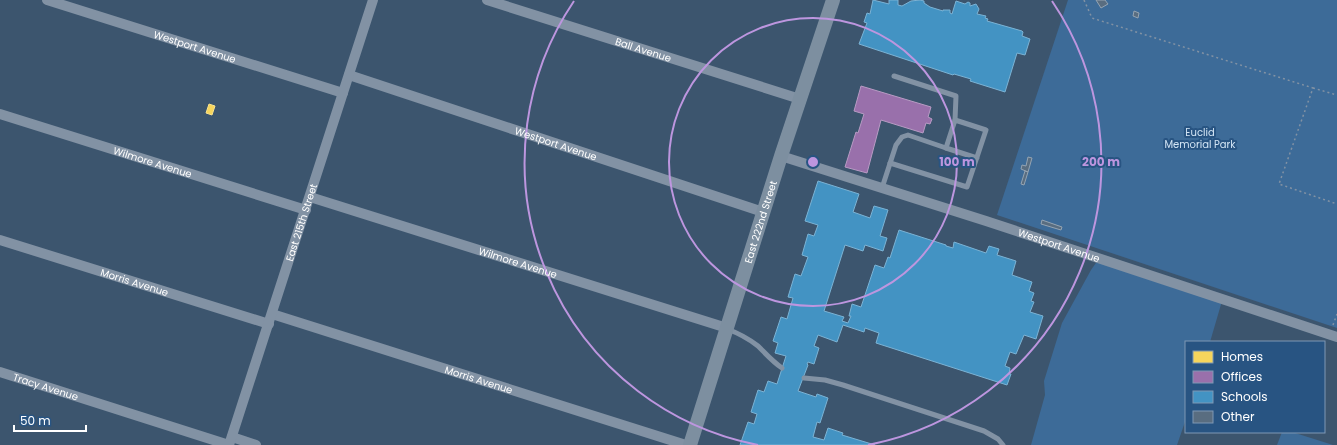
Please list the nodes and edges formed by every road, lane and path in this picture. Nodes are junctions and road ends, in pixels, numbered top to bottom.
1 (47, 0) edge
2 (373, 0) edge
3 (488, 0) edge
4 (833, 0) edge
5 (1084, 0) edge
6 (349, 75) junction
7 (894, 76) dead end
8 (1313, 88) junction
9 (343, 93) junction
10 (1337, 95) edge
11 (800, 99) junction
12 (0, 114) edge
13 (955, 120) junction
14 (946, 148) junction
15 (781, 156) junction
16 (977, 158) junction
17 (890, 163) junction
18 (882, 188) junction
19 (310, 197) junction
20 (1337, 204) edge
21 (306, 210) junction
22 (763, 212) junction
23 (0, 240) edge
24 (1337, 314) edge
25 (270, 319) junction
26 (1333, 325) dead end
27 (726, 328) junction
28 (1337, 337) edge
29 (782, 368) dead end
30 (0, 372) edge
31 (804, 378) dead end
32 (230, 442) edge
33 (256, 445) edge
34 (686, 445) edge
35 (690, 445) edge
36 (1003, 445) edge

1 - 9 street, Westport Avenue
2 - 6 street, East 215th Street
3 - 11 street, Ball Avenue
4 - 11 street, East 222nd Street
5 - 8 path
6 - 9 street, East 215th Street
6 - 22 street, Westport Avenue
7 - 13 lane
8 - 10 path
8 - 20 path
9 - 19 street, East 215th Street
11 - 15 street, East 222nd Street
12 - 21 street, Wilmore Avenue
13 - 14 lane
13 - 16 lane
14 - 16 lane
14 - 17 lane
15 - 18 street, Westport Avenue
15 - 22 street, East 222nd Street
16 - 17 lane
17 - 18 lane
18 - 28 street, Westport Avenue
19 - 21 street, East 215th Street
19 - 27 street, Wilmore Avenue
21 - 25 street, East 215th Street
22 - 27 street, East 222nd Street
23 - 25 street, Morris Avenue
24 - 26 path
25 - 32 street, East 215th Street
25 - 34 street, Morris Avenue
27 - 29 lane
27 - 35 street, East 222nd Street
30 - 32 street, Tracy Avenue
31 - 36 lane
32 - 33 street, Tracy Avenue

